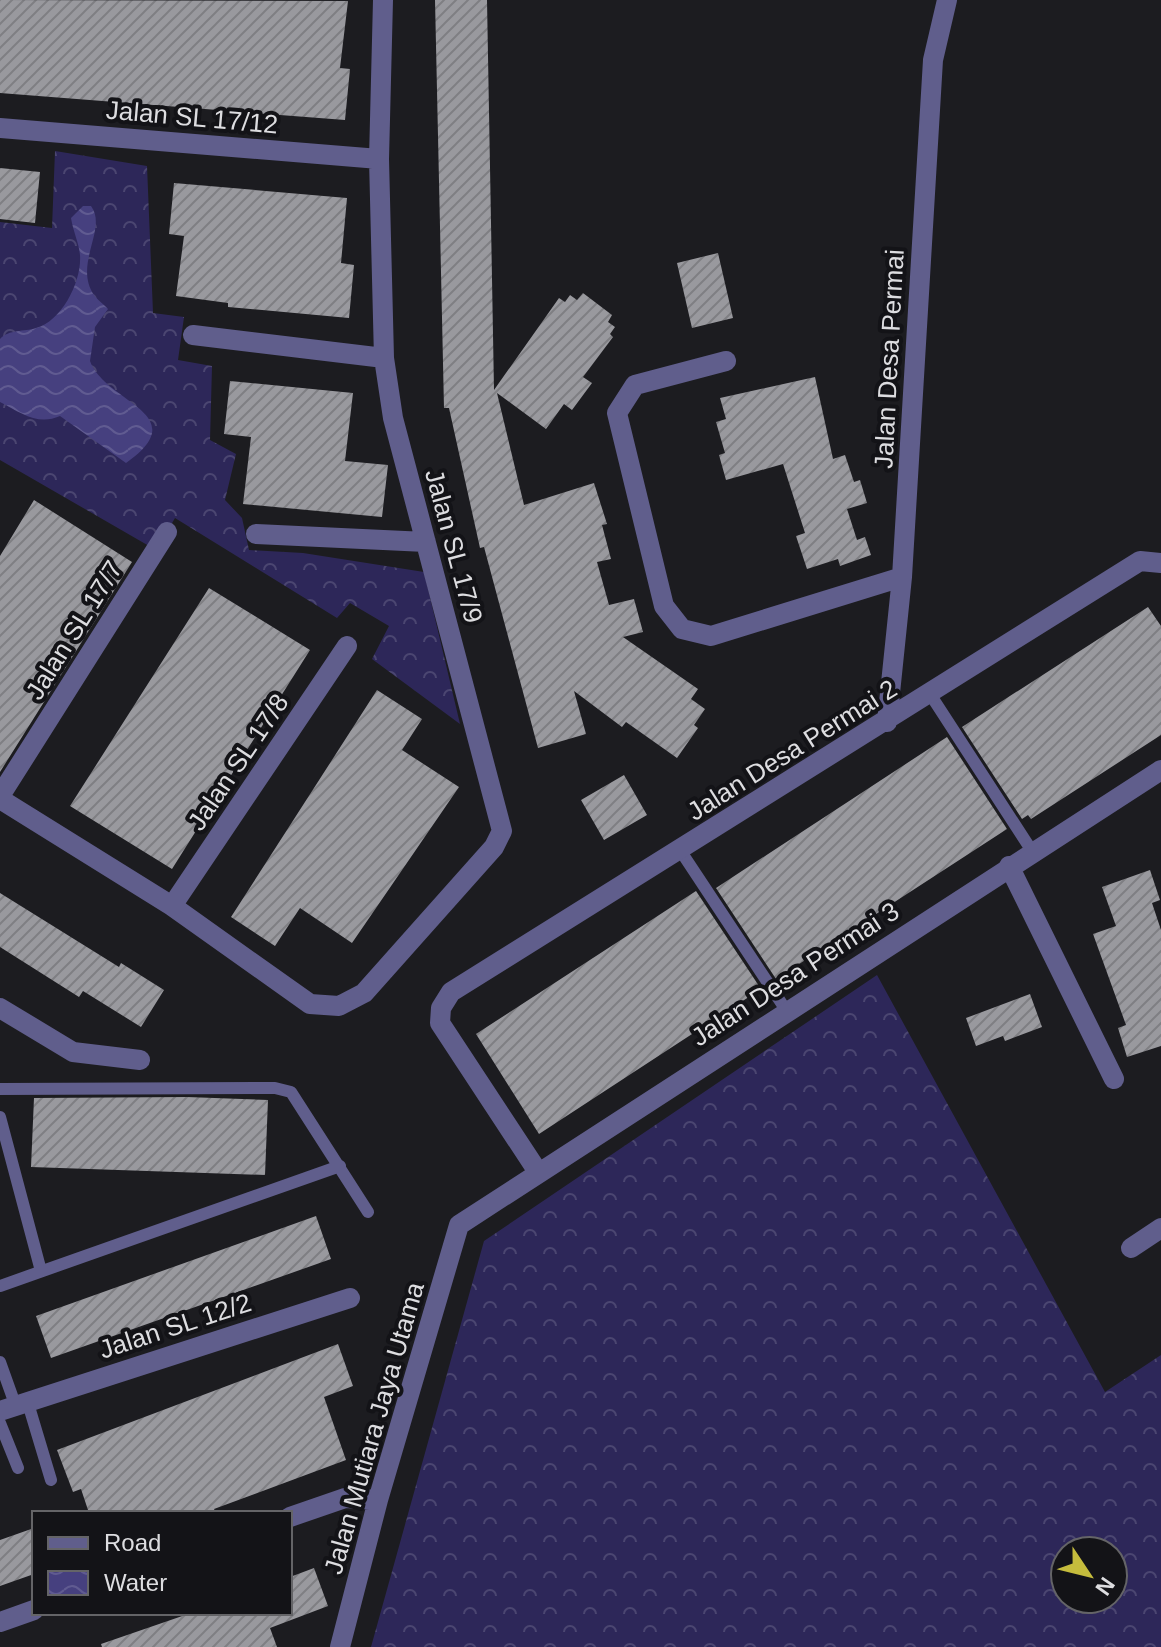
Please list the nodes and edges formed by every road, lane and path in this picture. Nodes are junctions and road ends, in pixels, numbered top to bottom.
1 (383, 0) edge
2 (947, 0) edge
3 (0, 128) edge
4 (379, 159) junction
5 (193, 335) dead end
6 (384, 358) junction
7 (726, 361) dead end
8 (167, 532) dead end
9 (256, 534) dead end
10 (426, 542) junction
11 (1161, 563) edge
12 (902, 577) junction
13 (347, 646) dead end
14 (930, 694) junction
15 (887, 722) junction
16 (1161, 770) edge
17 (0, 797) edge
18 (680, 850) junction
19 (1032, 851) junction
20 (1009, 866) junction
21 (172, 906) junction
22 (0, 1008) edge
23 (786, 1010) junction
24 (140, 1060) dead end
25 (1114, 1079) dead end
26 (0, 1089) edge
27 (0, 1117) edge
28 (340, 1166) junction
29 (538, 1172) junction
30 (368, 1212) dead end
31 (459, 1225) joint
32 (1161, 1228) edge
33 (1131, 1248) dead end
34 (41, 1271) junction
35 (0, 1286) edge
36 (350, 1298) dead end
37 (0, 1362) edge
38 (14, 1405) edge
39 (0, 1423) edge
40 (18, 1468) dead end
41 (51, 1480) dead end
42 (378, 1500) junction
43 (292, 1516) edge
44 (32, 1611) edge
45 (0, 1622) edge
46 (340, 1647) edge

1 - 4 street, Jalan SL 17/9
2 - 12 street, Jalan Desa Permai
3 - 4 street, Jalan SL 17/12
4 - 6 street, Jalan SL 17/9
5 - 6 street
6 - 10 street, Jalan SL 17/9
7 - 12 street
8 - 17 street, Jalan SL 17/7
9 - 10 street
10 - 21 street, Jalan SL 17/9
11 - 14 street, Jalan Desa Permai 2
12 - 15 street, Jalan Desa Permai
13 - 21 street, Jalan SL 17/8
14 - 15 street, Jalan Desa Permai 2
14 - 19 lane
15 - 18 street, Jalan Desa Permai 2
16 - 19 street, Jalan Desa Permai 3
17 - 21 street
18 - 23 lane
18 - 29 street, Jalan Desa Permai 2
19 - 20 street, Jalan Desa Permai 3
20 - 23 street, Jalan Desa Permai 3
20 - 25 street
22 - 24 street
23 - 29 street, Jalan Desa Permai 3
26 - 28 lane
27 - 34 lane
28 - 30 lane
28 - 34 lane
29 - 31 street, Jalan Desa Permai 3
31 - 42 street, Jalan Mutiara Jaya Utama
32 - 33 street
34 - 35 lane
36 - 38 street, Jalan SL 12/2
37 - 38 lane
38 - 41 lane
39 - 40 lane
42 - 43 street
42 - 46 street, Jalan Mutiara Jaya Utama
44 - 45 street

